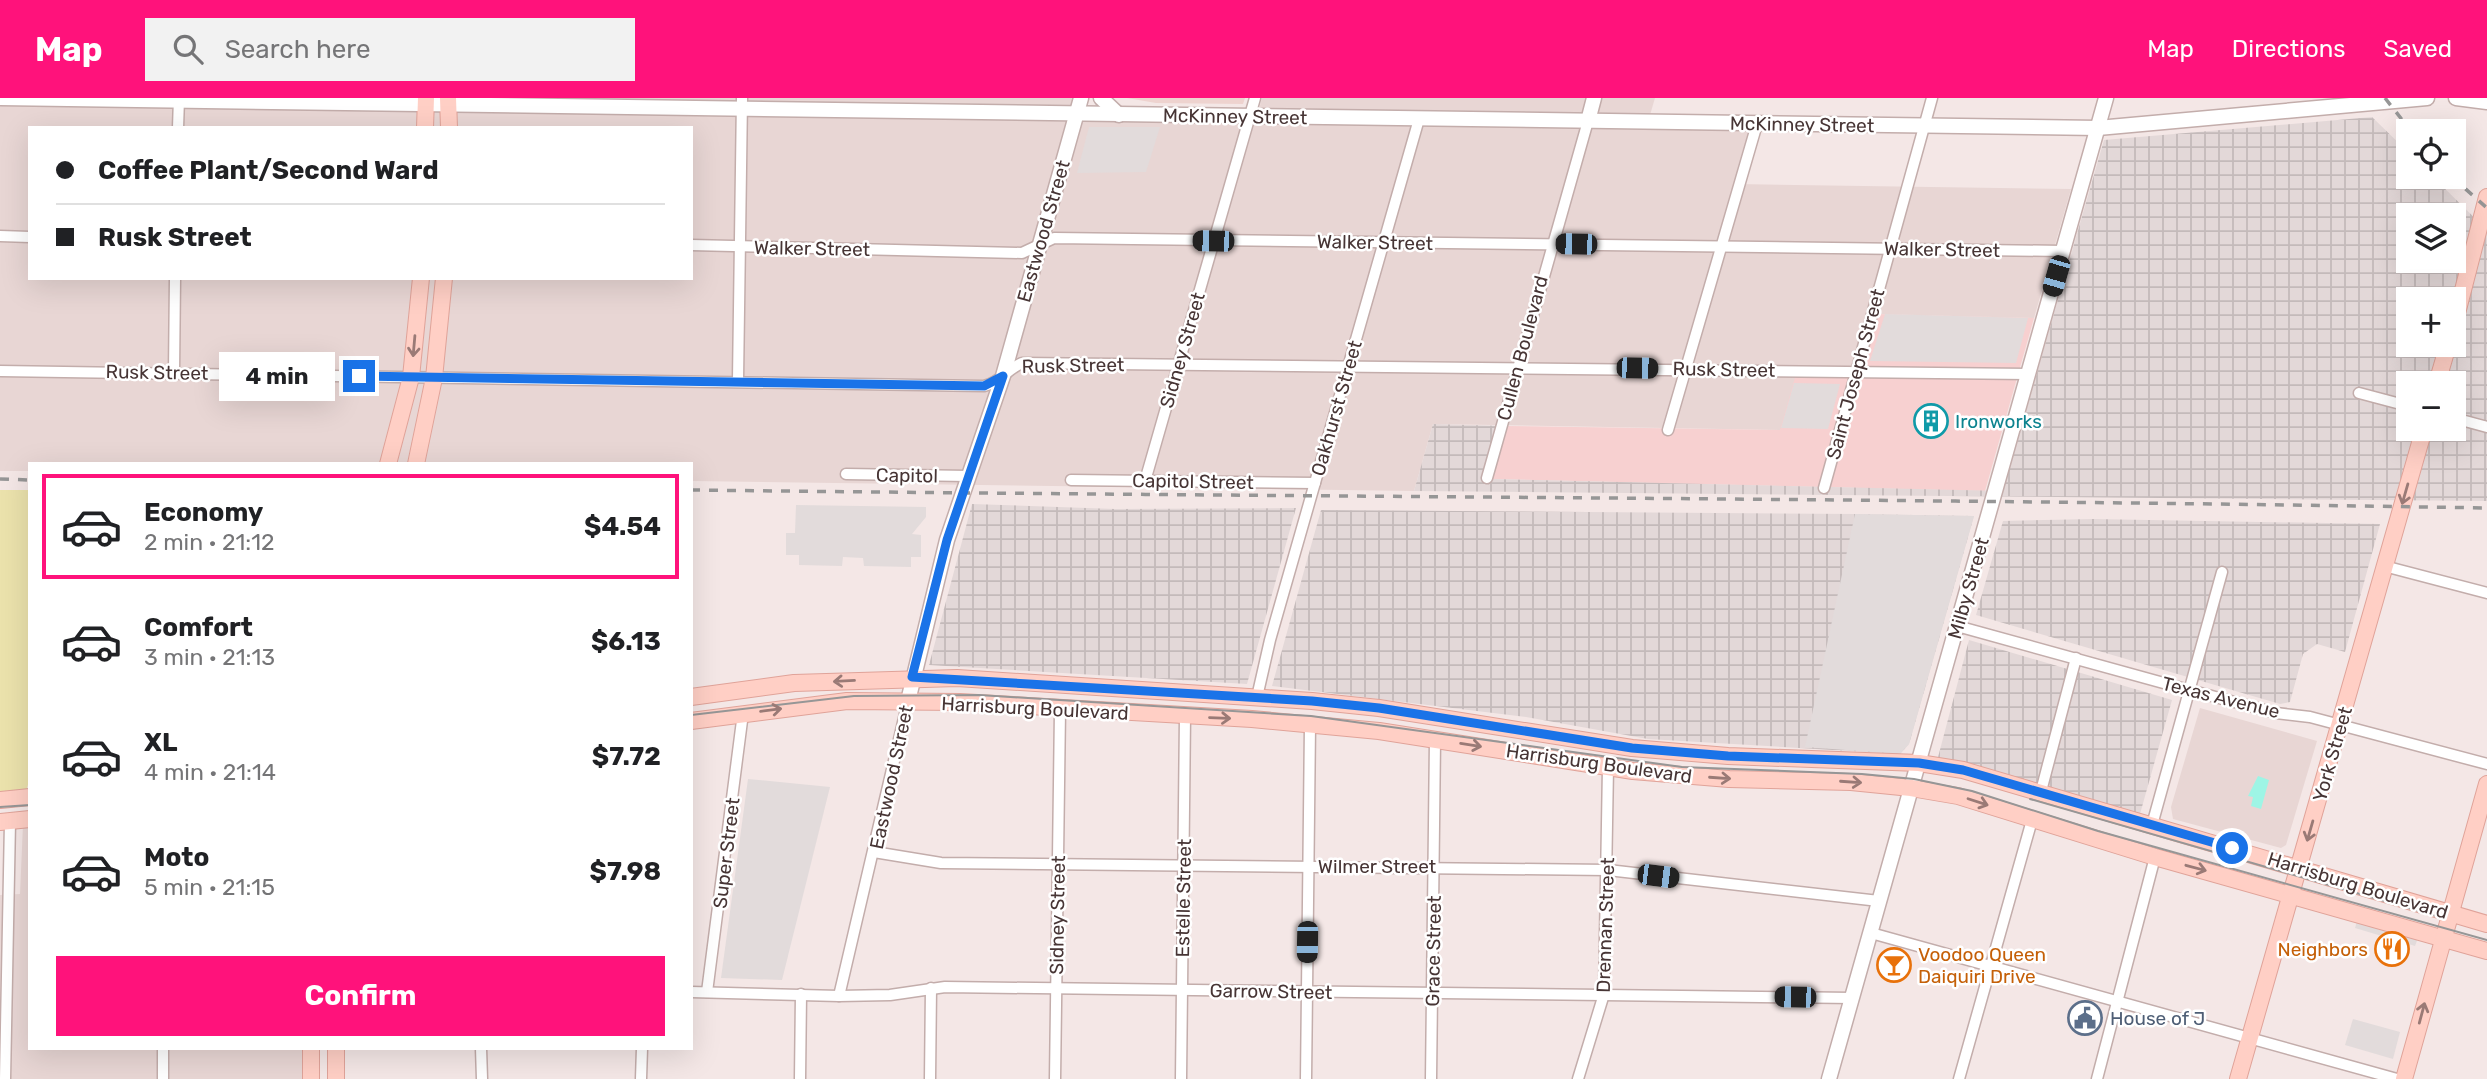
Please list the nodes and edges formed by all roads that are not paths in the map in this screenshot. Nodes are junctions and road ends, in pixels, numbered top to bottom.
1 (1081, 98) edge
2 (1101, 98) edge
3 (1255, 98) edge
4 (1594, 98) edge
5 (1931, 98) edge
6 (2106, 98) edge
7 (2427, 98) edge
8 (2456, 98) edge
9 (0, 99) edge
10 (179, 99) edge
11 (426, 102) edge
12 (448, 102) edge
13 (2487, 102) edge
14 (742, 104) edge
15 (1076, 115) junction
16 (1119, 115) junction
17 (1249, 116) junction
18 (1419, 119) junction
19 (1588, 121) junction
20 (1757, 124) junction
21 (178, 126) edge
22 (425, 126) edge
23 (449, 126) edge
24 (1922, 127) junction
25 (2098, 128) junction
26 (2487, 197) edge
27 (0, 236) edge
28 (28, 237) edge
29 (1213, 241) junction
30 (1382, 242) junction
31 (1551, 244) junction
32 (693, 245) edge
33 (1038, 245) junction
34 (742, 246) junction
35 (1721, 247) junction
36 (1888, 248) junction
37 (2063, 251) junction
38 (175, 280) edge
39 (421, 280) edge
40 (444, 280) edge
41 (2464, 287) edge
42 (1178, 364) junction
43 (1349, 366) junction
44 (1517, 366) junction
45 (1686, 369) junction
46 (0, 370) edge
47 (1856, 372) junction
48 (174, 373) junction
49 (2028, 374) junction
50 (1003, 376) junction
51 (411, 377) junction
52 (434, 378) junction
53 (738, 380) junction
54 (2359, 393) dead end
55 (2396, 403) edge
56 (2466, 421) edge
57 (2487, 427) edge
58 (1668, 430) dead end
59 (2420, 441) edge
60 (389, 462) edge
61 (415, 462) edge
62 (846, 474) dead end
63 (968, 476) junction
64 (1486, 478) dead end
65 (1072, 480) dead end
66 (1145, 481) junction
67 (1315, 483) junction
68 (1824, 488) dead end
69 (2384, 566) junction
70 (2222, 572) dead end
71 (2487, 593) edge
72 (1957, 626) junction
73 (2076, 658) junction
74 (912, 677) junction
75 (2189, 690) junction
76 (693, 697) edge
77 (1257, 697) junction
78 (908, 701) junction
79 (1059, 710) junction
80 (743, 713) junction
81 (1185, 716) junction
82 (693, 721) edge
83 (1310, 725) junction
84 (2341, 725) junction
85 (1435, 740) junction
86 (1919, 763) junction
87 (2487, 764) edge
88 (1608, 767) junction
89 (2487, 784) edge
90 (1911, 788) junction
91 (2040, 794) junction
92 (28, 797) edge
93 (0, 800) edge
94 (28, 819) edge
95 (2032, 820) junction
96 (5, 822) edge
97 (2152, 825) junction
98 (874, 852) junction
99 (2155, 857) junction
100 (1058, 863) junction
101 (1183, 863) junction
102 (1308, 866) junction
103 (1434, 866) junction
104 (2300, 867) junction
105 (1608, 870) junction
106 (2292, 895) junction
107 (1880, 901) junction
108 (2450, 914) junction
109 (2487, 924) edge
110 (1871, 933) junction
111 (2442, 939) junction
112 (2487, 951) edge
113 (1991, 966) junction
114 (931, 988) junction
115 (1056, 988) junction
116 (1182, 990) junction
117 (693, 992) edge
118 (708, 992) junction
119 (1306, 992) junction
120 (1432, 993) junction
121 (801, 994) junction
122 (1604, 994) junction
123 (839, 996) junction
124 (1852, 998) junction
125 (2119, 1001) junction
126 (2249, 1038) junction
127 (163, 1050) edge
128 (311, 1050) edge
129 (336, 1050) edge
130 (481, 1050) edge
131 (642, 1050) edge
132 (311, 1074) edge
133 (336, 1074) edge
134 (5, 1079) edge
135 (163, 1079) edge
136 (482, 1079) edge
137 (641, 1079) edge
138 (800, 1079) edge
139 (930, 1079) edge
140 (1055, 1079) edge
141 (1181, 1079) edge
142 (1306, 1079) edge
143 (1431, 1079) edge
144 (1578, 1079) edge
145 (1829, 1079) edge
146 (1959, 1079) edge
147 (2097, 1079) edge
148 (2238, 1079) edge
149 (2397, 1079) edge
150 (2404, 1079) edge

1 - 15 street, Eastwood Street
2 - 16 street
3 - 17 street, Sidney Street
4 - 19 street, Cullen Boulevard
5 - 24 street, Saint Joseph Street
6 - 25 street, Milby Street
7 - 25 street, McKinney Street
8 - 13 street
9 - 10 street, McKinney Street
10 - 11 street, McKinney Street
10 - 21 street
11 - 12 street, McKinney Street
11 - 22 main road
12 - 14 street, McKinney Street
12 - 23 main road
14 - 15 street, McKinney Street
14 - 34 street
15 - 16 street, McKinney Street
15 - 33 street, Eastwood Street
16 - 17 street, McKinney Street
17 - 18 street, McKinney Street
17 - 29 street, Sidney Street
18 - 19 street, McKinney Street
18 - 30 street, Oakhurst Street
19 - 20 street, McKinney Street
19 - 31 street, Cullen Boulevard
20 - 24 street, McKinney Street
20 - 35 street
24 - 25 street, McKinney Street
24 - 36 street, Saint Joseph Street
25 - 37 street, Milby Street
26 - 41 main road
27 - 28 street
29 - 30 street, Walker Street
29 - 33 street, Walker Street
29 - 42 street, Sidney Street
30 - 31 street, Walker Street
30 - 43 street, Oakhurst Street
31 - 35 street, Walker Street
31 - 44 street, Cullen Boulevard
32 - 34 street, Walker Street
33 - 34 street, Walker Street
33 - 50 street, Eastwood Street
34 - 53 street
35 - 36 street, Walker Street
35 - 45 street
36 - 37 street, Walker Street
36 - 47 street, Saint Joseph Street
37 - 49 street, Milby Street
38 - 48 street
39 -> 51 main road
40 - 52 main road
42 - 43 street, Rusk Street
42 - 50 street, Rusk Street
42 - 66 street, Sidney Street
43 - 44 street, Rusk Street
43 - 67 street, Oakhurst Street
44 - 45 street, Rusk Street
44 - 64 street, Cullen Boulevard
45 - 47 street, Rusk Street
45 - 58 street
46 - 48 street, Rusk Street
47 - 49 street, Rusk Street
47 - 68 street, Saint Joseph Street
48 - 51 street, Rusk Street
49 - 72 street, Milby Street
50 - 53 street, Rusk Street
50 - 63 street, Eastwood Street
51 - 52 street, Rusk Street
51 - 60 main road
52 - 53 street, Rusk Street
52 - 61 main road
54 - 55 street
56 - 57 street
59 -> 69 main road, York Street
62 - 63 street, Capitol
63 - 74 street, Eastwood Street
65 - 66 street, Capitol Street
66 - 67 street, Capitol Street
67 - 77 street, Oakhurst Street
69 - 71 street
69 - 84 main road, York Street
70 - 75 street
72 - 73 street, Texas Avenue
72 - 86 street, Milby Street
73 - 75 street, Texas Avenue
73 - 91 street
74 -> 76 main road, Harrisburg Boulevard
74 - 77 main road, Harrisburg Boulevard
74 - 78 street, Eastwood Street
75 - 84 street, Texas Avenue
75 - 97 street
77 - 86 main road, Harrisburg Boulevard
78 - 79 main road, Harrisburg Boulevard
80 -> 78 main road, Harrisburg Boulevard
78 - 98 street, Eastwood Street
79 - 81 main road, Harrisburg Boulevard
79 - 100 street, Sidney Street
80 - 82 main road, Harrisburg Boulevard
80 - 118 street, Super Street
81 -> 83 main road, Harrisburg Boulevard
81 - 101 street, Estelle Street
83 - 85 main road, Harrisburg Boulevard
83 - 102 street
84 - 87 street, Texas Avenue
84 -> 104 main road, York Street
85 -> 88 main road, Harrisburg Boulevard
85 - 103 street, Grace Street
86 - 90 street, Milby Street
86 - 91 main road, Harrisburg Boulevard
88 -> 90 main road, Harrisburg Boulevard
88 - 105 street, Drennan Street
89 - 108 main road
90 -> 95 main road, Harrisburg Boulevard
90 - 107 street, Milby Street
91 - 97 main road, Harrisburg Boulevard
92 - 93 main road
94 - 96 main road
95 - 99 main road, Harrisburg Boulevard
95 - 113 street
96 - 134 street
97 - 104 main road, Harrisburg Boulevard
98 - 100 street, Wilmer Street
98 - 123 street, Eastwood Street
99 -> 106 main road, Harrisburg Boulevard
99 - 125 street
100 - 101 street, Wilmer Street
100 - 115 street, Sidney Street
101 - 102 street, Wilmer Street
101 - 116 street, Estelle Street
102 - 103 street, Wilmer Street
102 - 119 street
103 - 105 street, Wilmer Street
103 - 120 street, Grace Street
104 - 106 main road, York Street
104 - 108 main road, Harrisburg Boulevard
105 - 107 street, Wilmer Street
105 - 122 street, Drennan Street
106 - 111 main road, Harrisburg Boulevard
106 - 126 main road, York Street
107 - 110 street, Milby Street
108 - 109 main road, Harrisburg Boulevard
108 - 111 main road
110 - 113 street
110 - 124 street, Milby Street
111 - 112 main road, Harrisburg Boulevard
150 -> 111 main road
113 - 125 street
113 - 146 street
114 - 115 street, Garrow Street
114 - 123 street, Garrow Street
114 - 139 street
115 - 116 street, Garrow Street
115 - 140 street, Sidney Street
116 - 119 street, Garrow Street
116 - 141 street, Estelle Street
117 - 118 street, Garrow Street
118 - 121 street, Garrow Street
119 - 120 street, Garrow Street
119 - 142 street
120 - 122 street, Garrow Street
120 - 143 street, Grace Street
121 - 123 street, Garrow Street
121 - 138 street
122 - 124 street, Garrow Street
122 - 144 street, Drennan Street
124 - 145 street, Milby Street
125 - 126 street
125 - 147 street
126 - 148 main road, York Street
126 - 149 street
127 - 135 street
128 - 132 main road
129 - 133 main road
130 - 136 street
131 - 137 street
132 - 133 main road

